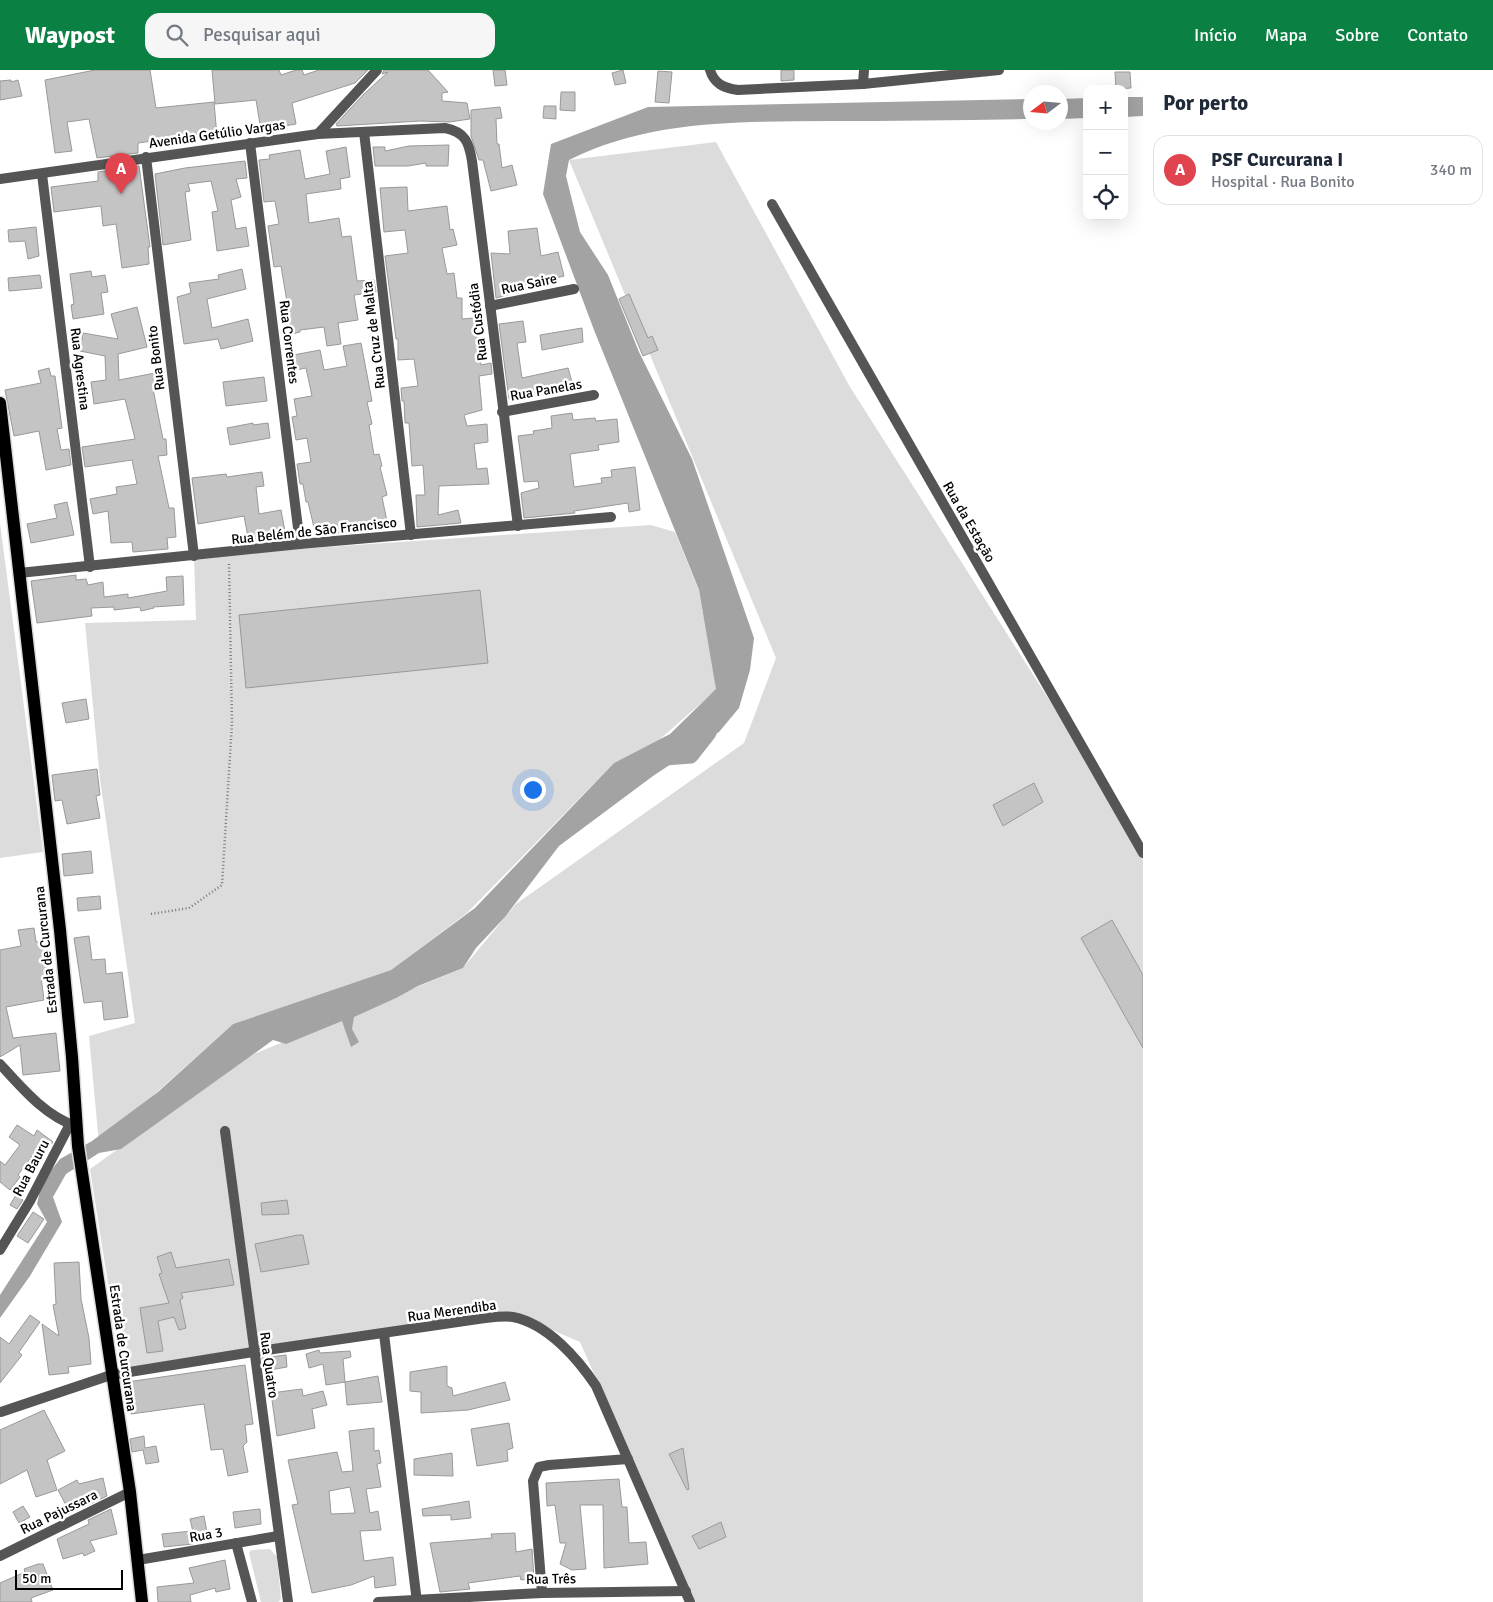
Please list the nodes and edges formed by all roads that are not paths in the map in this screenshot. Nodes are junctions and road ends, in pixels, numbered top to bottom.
1 (376, 70) edge
2 (710, 70) edge
3 (864, 70) edge
4 (999, 70) edge
5 (863, 84) junction
6 (445, 128) joint
7 (364, 132) junction
8 (318, 134) junction
9 (250, 143) junction
10 (146, 158) junction
11 (42, 174) junction
12 (0, 179) edge
13 (772, 204) dead end
14 (574, 289) dead end
15 (490, 306) junction
16 (594, 395) dead end
17 (0, 403) edge
18 (502, 412) junction
19 (612, 517) dead end
20 (518, 526) junction
21 (411, 535) junction
22 (300, 544) junction
23 (194, 556) junction
24 (90, 567) junction
25 (19, 572) junction
26 (1143, 853) edge
27 (0, 1064) edge
28 (73, 1125) junction
29 (224, 1131) dead end
30 (0, 1250) edge
31 (384, 1334) junction
32 (253, 1352) junction
33 (111, 1375) junction
34 (1, 1412) edge
35 (628, 1459) junction
36 (130, 1492) junction
37 (278, 1536) junction
38 (236, 1544) junction
39 (0, 1556) edge
40 (138, 1560) junction
41 (686, 1591) junction
42 (542, 1593) junction
43 (417, 1600) edge
44 (142, 1602) edge
45 (252, 1602) edge
46 (288, 1602) edge
47 (378, 1602) edge
48 (690, 1602) edge

1 - 8 street
2 - 5 street
3 - 5 street
4 - 5 street
6 - 7 street, Avenida Getúlio Vargas
6 - 15 street, Rua Custódia
7 - 8 street, Avenida Getúlio Vargas
7 - 21 street, Rua Cruz de Malta
8 - 9 street, Avenida Getúlio Vargas
9 - 10 street, Avenida Getúlio Vargas
9 - 22 street, Rua Correntes
10 - 11 street, Avenida Getúlio Vargas
10 - 23 street, Rua Bonito
11 - 12 street, Avenida Getúlio Vargas
11 - 24 street, Rua Agrestina
13 - 26 street, Rua da Estação
14 - 15 street, Rua Saire
15 - 18 street, Rua Custódia
16 - 18 street, Rua Panelas
17 - 25 main road, Estrada de Curcurana
18 - 20 street, Rua Custódia
19 - 20 street, Rua Belém de São Francisco
20 - 21 street, Rua Belém de São Francisco
21 - 22 street, Rua Belém de São Francisco
22 - 23 street, Rua Belém de São Francisco
23 - 24 street, Rua Belém de São Francisco
24 - 25 street, Rua Belém de São Francisco
25 - 28 main road, Estrada de Curcurana
27 - 28 street
28 - 30 street, Rua Bauru
28 - 33 main road, Estrada de Curcurana
29 - 32 street, Rua Quatro
31 - 32 street, Rua Merendiba
31 - 35 street, Rua Merendiba
31 - 43 street
32 - 33 street, Rua Merendiba
32 - 37 street, Rua Quatro
33 - 34 street, Rua Merendiba
33 - 36 main road, Estrada de Curcurana
35 - 41 street, Rua Merendiba
35 - 42 street
36 - 39 street, Rua Pajussara
36 - 40 main road, Estrada de Curcurana
37 - 38 street, Rua 3
37 - 46 street, Rua Quatro
38 - 40 street, Rua 3
38 - 45 street
40 - 44 main road, Estrada de Curcurana
41 - 42 street, Rua Três
41 - 48 street, Rua Merendiba
42 - 43 street, Rua Três
43 - 47 street, Rua Três

